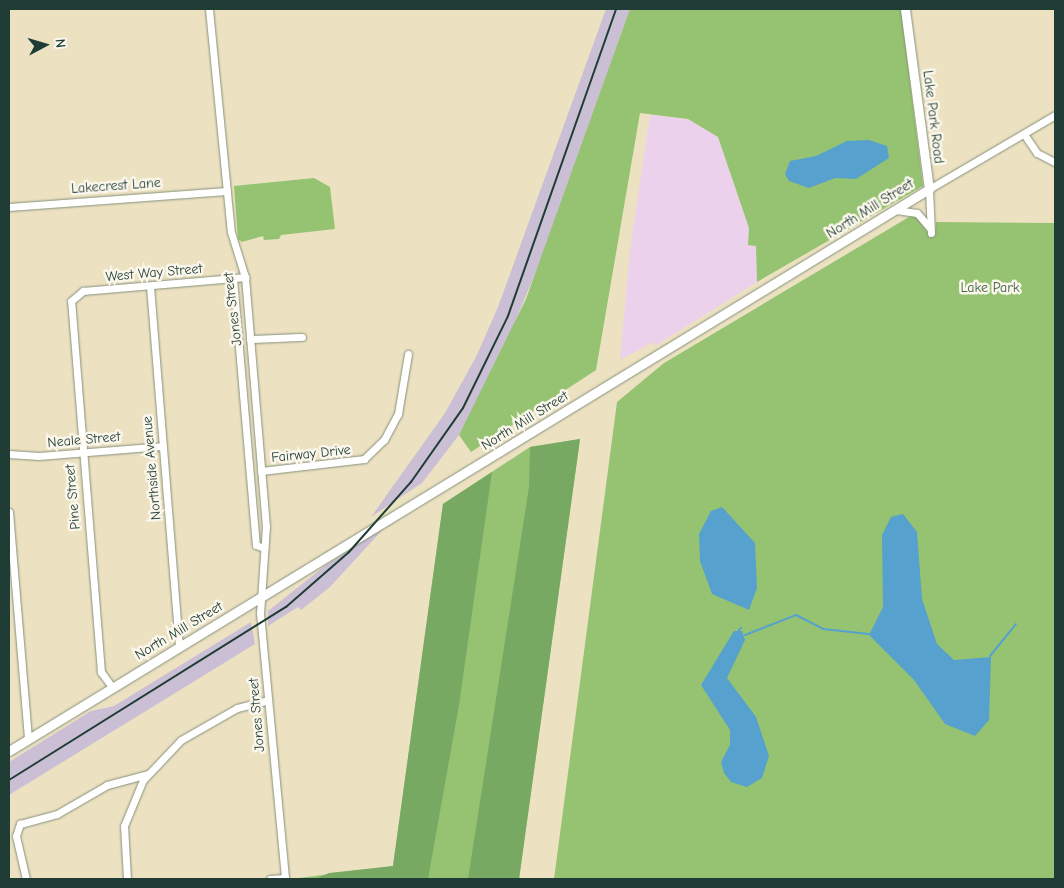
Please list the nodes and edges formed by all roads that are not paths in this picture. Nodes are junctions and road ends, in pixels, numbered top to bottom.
1 (209, 9) edge
2 (904, 9) edge
3 (1055, 115) edge
4 (1024, 134) junction
5 (1055, 162) edge
6 (929, 189) junction
7 (226, 191) junction
8 (9, 207) edge
9 (896, 210) junction
10 (245, 277) junction
11 (233, 278) junction
12 (150, 286) junction
13 (71, 301) joint
14 (302, 337) dead end
15 (250, 339) junction
16 (408, 354) dead end
17 (162, 446) junction
18 (82, 452) junction
19 (9, 454) edge
20 (261, 471) junction
21 (9, 512) edge
22 (264, 548) junction
23 (260, 598) junction
24 (179, 647) junction
25 (112, 687) junction
26 (268, 700) junction
27 (28, 739) junction
28 (9, 751) edge
29 (149, 773) junction
30 (285, 878) edge
31 (26, 879) edge
32 (127, 879) edge
33 (270, 879) edge

1 - 7 street, Jones Street
2 - 6 main road, Lake Park Road
3 - 4 street, North Mill Street
4 - 5 street
4 - 6 street, North Mill Street
6 - 9 main road, North Mill Street
6 - 9 street, Lake Park Road
7 - 8 street, Lakecrest Lane
7 - 10 street, Jones Street
9 - 23 main road, North Mill Street
10 - 11 street, West Way Street
10 - 15 street, Jones Street
11 - 12 street, West Way Street
11 - 22 street, Jones Street
12 - 13 street, West Way Street
12 - 17 street, Northside Avenue
13 - 18 street, Pine Street
14 - 15 street
15 - 20 street, Jones Street
16 - 20 street, Fairway Drive
17 - 18 street, Neale Street
17 - 24 street, Northside Avenue
18 - 19 street, Neale Street
18 - 25 street, Pine Street
20 - 22 street, Jones Street
21 - 27 street
22 - 23 street, Jones Street
23 - 24 main road, North Mill Street
23 - 26 street, Jones Street
24 - 25 main road, North Mill Street
25 - 27 main road, North Mill Street
26 - 29 street
26 - 30 street, Jones Street
27 - 28 main road, North Mill Street
29 - 31 street
29 - 32 street
30 - 33 street

